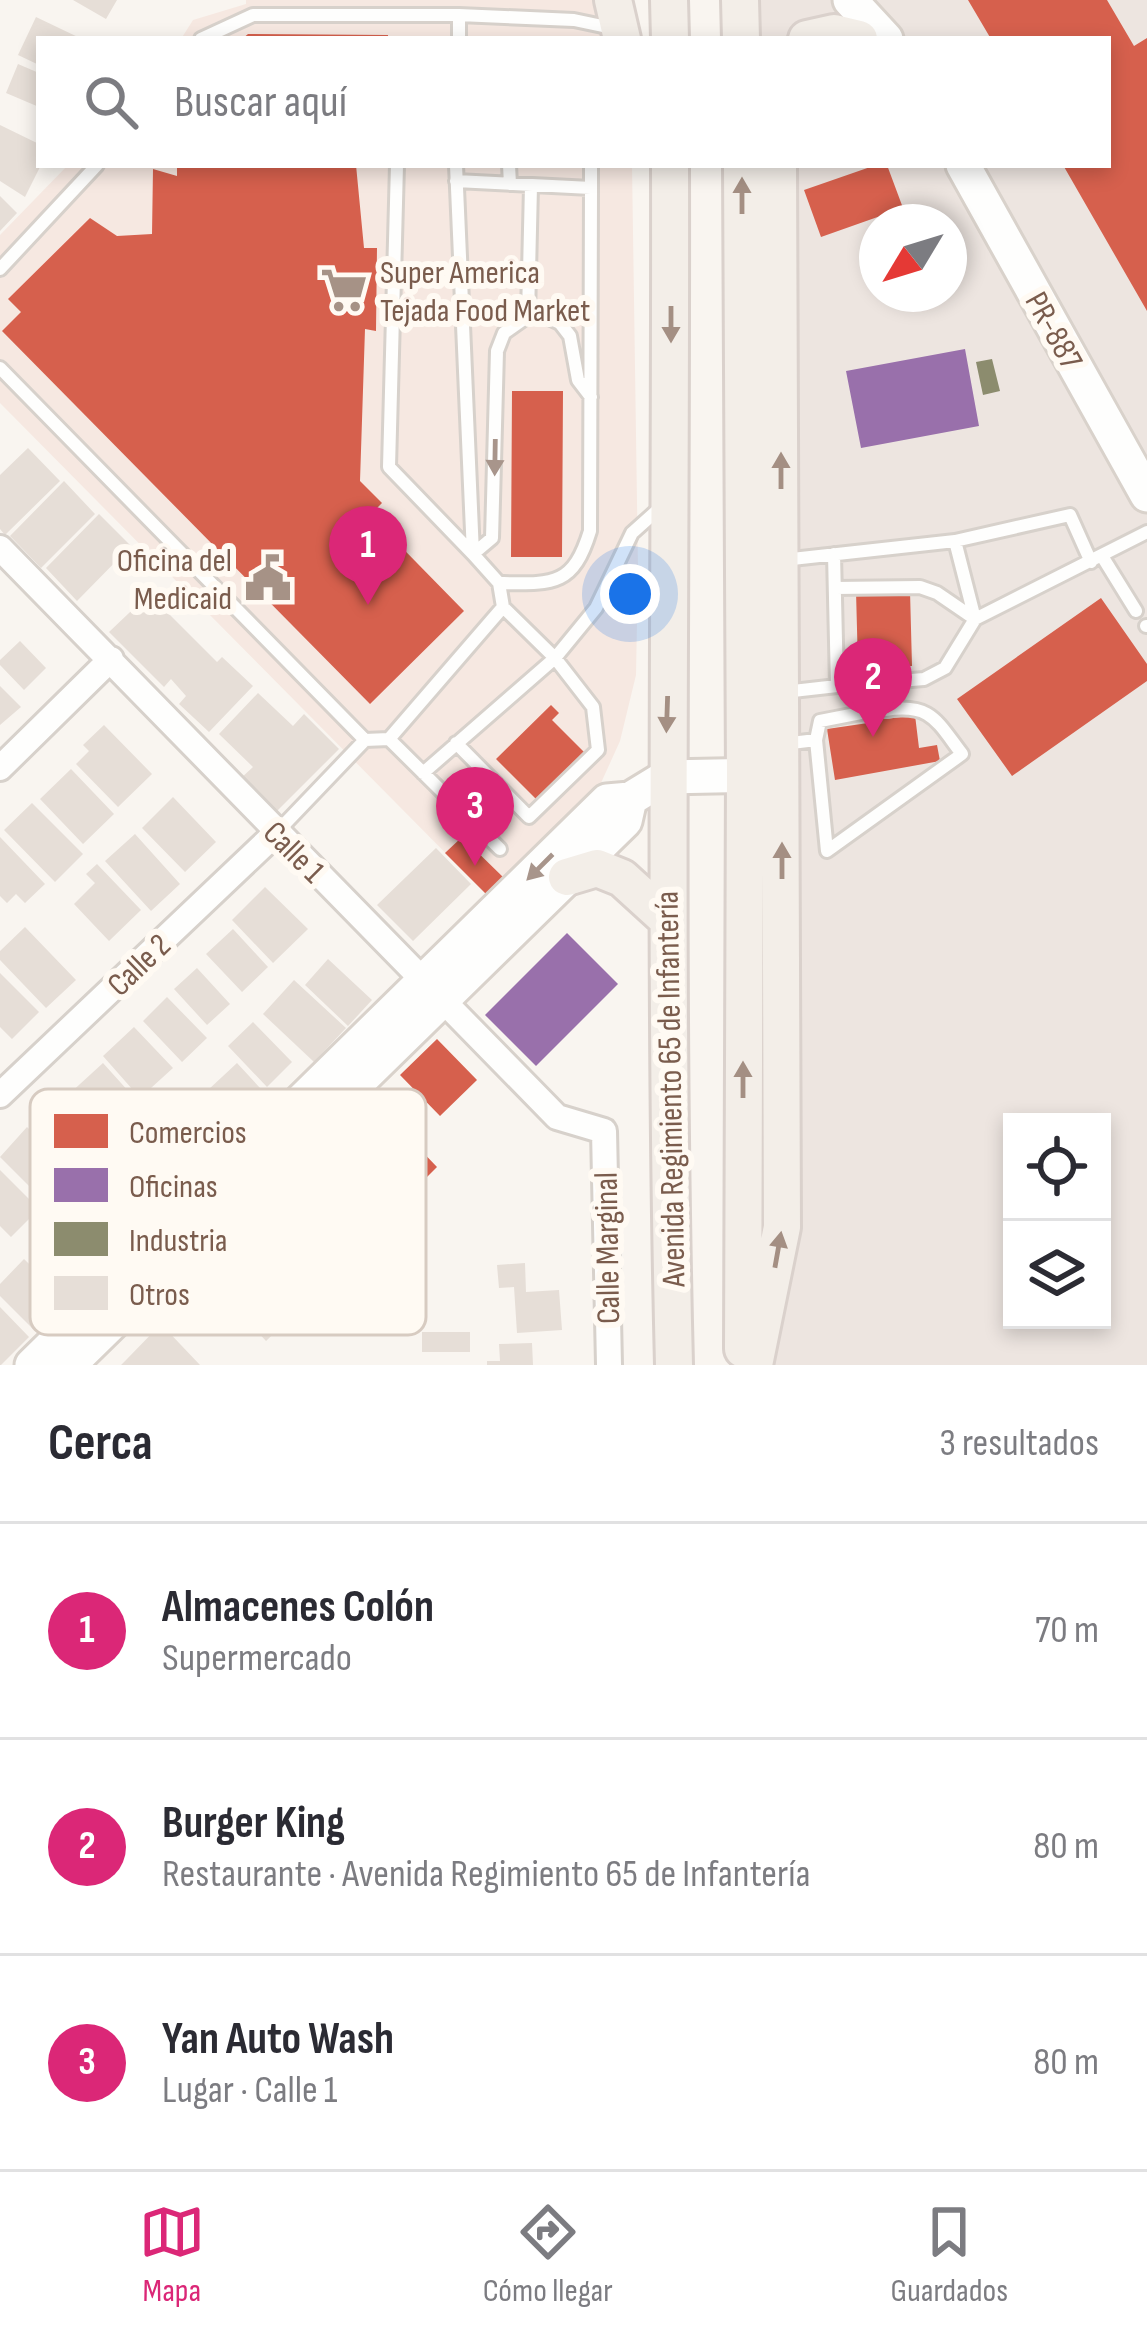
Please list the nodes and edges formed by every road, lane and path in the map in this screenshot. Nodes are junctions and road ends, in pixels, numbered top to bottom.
1 (670, 0) edge
2 (740, 0) edge
3 (850, 0) edge
4 (254, 8) edge
5 (458, 15) junction
6 (618, 23) edge
7 (206, 36) edge
8 (459, 36) edge
9 (670, 36) edge
10 (741, 36) edge
11 (819, 36) edge
12 (848, 36) edge
13 (883, 36) edge
14 (94, 168) edge
15 (397, 168) edge
16 (456, 168) edge
17 (494, 168) edge
18 (509, 168) edge
19 (591, 168) edge
20 (643, 168) edge
21 (670, 168) edge
22 (742, 168) edge
23 (778, 168) edge
24 (965, 168) edge
25 (456, 181) junction
26 (494, 182) junction
27 (510, 184) junction
28 (530, 186) junction
29 (591, 188) junction
30 (670, 239) junction
31 (0, 269) edge
32 (527, 316) junction
33 (0, 368) edge
34 (591, 397) junction
35 (1147, 495) edge
36 (671, 498) junction
37 (1147, 532) edge
38 (955, 542) junction
39 (0, 548) edge
40 (473, 554) junction
41 (834, 554) junction
42 (1096, 559) junction
43 (781, 560) junction
44 (500, 583) junction
45 (835, 588) junction
46 (503, 607) junction
47 (1136, 611) dead end
48 (975, 620) junction
49 (555, 658) junction
50 (111, 659) junction
51 (837, 686) junction
52 (782, 692) junction
53 (885, 710) dead end
54 (866, 712) dead end
55 (389, 739) junction
56 (365, 740) junction
57 (456, 742) junction
58 (781, 759) junction
59 (0, 769) edge
60 (423, 773) junction
61 (666, 776) junction
62 (630, 799) junction
63 (276, 833) junction
64 (500, 849) dead end
65 (567, 877) junction
66 (667, 919) junction
67 (433, 991) junction
68 (312, 1089) edge
69 (338, 1089) edge
70 (0, 1095) edge
71 (604, 1131) joint
72 (62, 1335) edge
73 (98, 1335) edge
74 (32, 1365) edge
75 (69, 1365) edge
76 (609, 1365) edge
77 (674, 1365) edge
78 (743, 1365) edge
79 (754, 1365) edge

1 - 9 main road
2 - 10 main road
3 - 13 street
4 - 5 lane
4 - 7 lane
5 - 6 lane
5 - 8 lane
11 - 12 main road
14 - 31 lane
15 - 40 lane
16 - 25 lane
17 - 26 lane
18 - 27 lane
19 - 29 lane
20 - 30 main road
21 - 30 main road, Avenida Regimiento 65 de Infantería
58 -> 22 main road
43 -> 23 main road
24 - 35 street, PR-887
25 - 26 lane
25 - 40 lane
26 - 27 lane
27 - 28 lane
28 - 29 lane
28 - 32 lane
29 - 34 lane
30 -> 36 main road, Avenida Regimiento 65 de Infantería
32 - 34 lane
32 -> 40 lane
33 - 56 lane
34 - 44 lane
36 - 49 lane
36 -> 61 main road, Avenida Regimiento 65 de Infantería
37 - 42 lane
38 - 41 lane
38 - 42 lane
38 - 48 lane
39 - 50 street, Calle 1
40 - 44 lane
41 - 43 lane
41 - 45 lane
42 - 47 lane
42 - 48 lane
43 - 52 main road
44 - 46 lane
45 - 48 lane
45 - 51 lane
46 - 49 lane
46 - 55 lane
48 - 51 lane
49 - 57 lane
49 - 57 lane
50 - 59 street
50 - 63 street, Calle 1
51 - 52 lane
52 - 58 main road
53 - 58 lane
54 - 58 lane
55 - 56 lane
55 - 60 lane
56 - 63 lane
57 - 60 lane
58 - 61 street
78 -> 58 main road
79 -> 58 main road
60 - 64 lane
61 - 62 street
61 - 66 main road, Avenida Regimiento 65 de Infantería
62 - 65 street
62 -> 67 street
63 - 67 street, Calle 1
63 - 70 street, Calle 2
65 - 66 main road
65 - 67 street
66 - 77 main road, Avenida Regimiento 65 de Infantería
67 - 68 street
67 - 69 street
67 - 71 street, Calle 1
71 - 76 street, Calle Marginal
72 - 74 street
73 - 75 street

